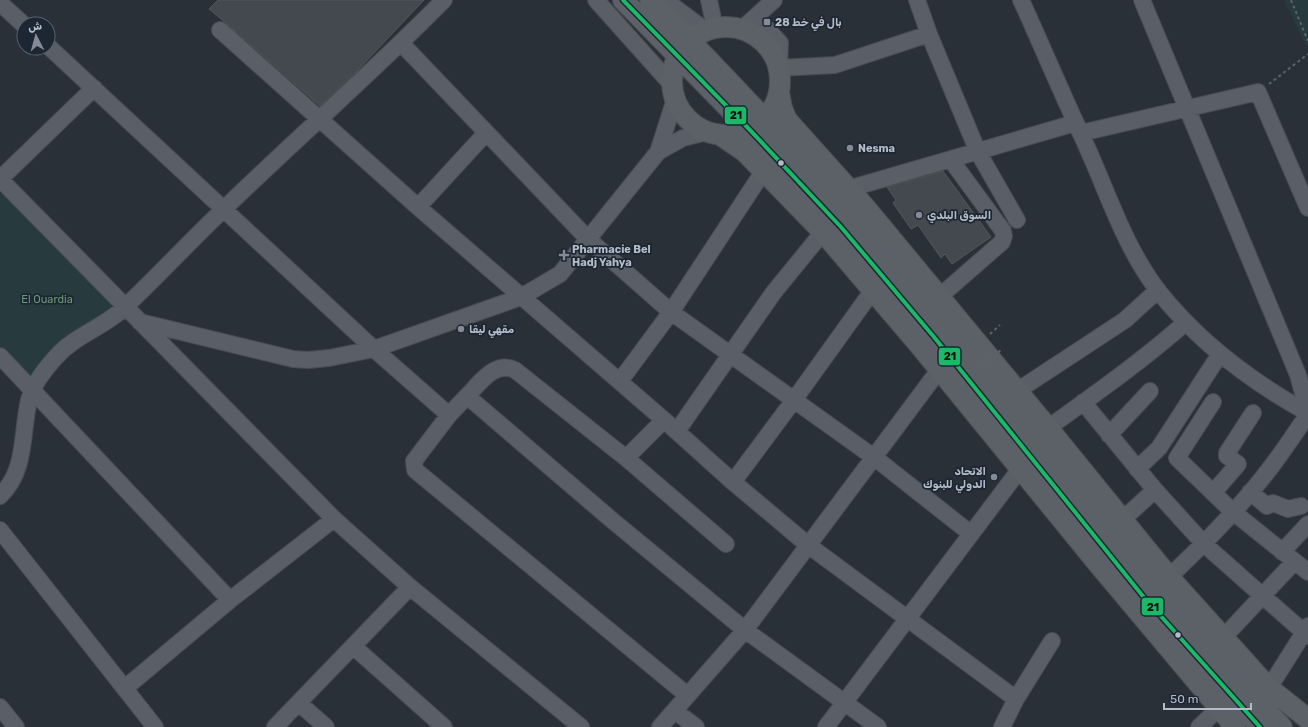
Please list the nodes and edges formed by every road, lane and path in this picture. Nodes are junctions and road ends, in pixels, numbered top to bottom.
1 (444, 0) edge
2 (596, 0) edge
3 (623, 0) edge
4 (650, 0) edge
5 (665, 0) edge
6 (709, 0) edge
7 (774, 0) edge
8 (917, 0) edge
9 (1021, 0) edge
10 (1142, 0) edge
11 (1291, 0) edge
12 (0, 3) edge
13 (16, 18) edge
14 (220, 30) dead end
15 (742, 30) junction
16 (704, 33) junction
17 (929, 34) junction
18 (1308, 41) edge
19 (401, 43) junction
20 (56, 53) edge
21 (1308, 54) edge
22 (678, 56) junction
23 (779, 68) junction
24 (94, 88) junction
25 (673, 92) junction
26 (779, 92) junction
27 (1258, 92) junction
28 (1186, 107) junction
29 (319, 119) junction
30 (757, 125) junction
31 (1078, 128) junction
32 (486, 133) junction
33 (714, 133) junction
34 (658, 152) junction
35 (978, 152) junction
36 (951, 160) junction
37 (764, 172) junction
38 (0, 179) edge
39 (848, 189) junction
40 (418, 207) junction
41 (1308, 208) edge
42 (223, 209) junction
43 (1017, 220) dead end
44 (823, 232) junction
45 (588, 239) junction
46 (873, 290) junction
47 (1158, 290) junction
48 (521, 297) junction
49 (939, 297) junction
50 (125, 307) junction
51 (671, 312) junction
52 (140, 322) junction
53 (1185, 323) junction
54 (1000, 325) dead end
55 (988, 335) dead end
56 (374, 349) junction
57 (1001, 350) dead end
58 (1220, 354) junction
59 (731, 355) junction
60 (0, 356) edge
61 (939, 370) junction
62 (620, 381) junction
63 (961, 383) dead end
64 (33, 390) junction
65 (1017, 391) junction
66 (1150, 391) dead end
67 (467, 396) junction
68 (794, 400) junction
69 (1083, 402) junction
70 (1212, 402) dead end
71 (1253, 413) dead end
72 (1308, 413) edge
73 (449, 415) junction
74 (664, 420) junction
75 (1048, 428) junction
76 (677, 431) junction
77 (1109, 435) junction
78 (626, 458) junction
79 (875, 458) junction
80 (1039, 467) junction
81 (1020, 468) junction
82 (1137, 469) junction
83 (733, 482) junction
84 (1155, 490) junction
85 (1250, 492) junction
86 (1213, 493) junction
87 (0, 496) edge
88 (1301, 506) dead end
89 (1232, 511) junction
90 (334, 519) junction
91 (1122, 520) junction
92 (1308, 525) edge
93 (0, 530) edge
94 (970, 533) junction
95 (726, 544) dead end
96 (1204, 544) junction
97 (808, 545) junction
98 (1084, 546) junction
99 (1288, 557) junction
100 (1308, 572) edge
101 (1169, 577) junction
102 (410, 587) junction
103 (1262, 596) junction
104 (230, 600) junction
105 (907, 619) junction
106 (745, 630) junction
107 (1306, 631) edge
108 (1222, 638) junction
109 (1052, 641) dead end
110 (354, 647) junction
111 (125, 688) junction
112 (1269, 688) junction
113 (687, 695) junction
114 (1016, 699) junction
115 (844, 702) junction
116 (300, 704) junction
117 (0, 707) edge
118 (1218, 709) junction
119 (675, 711) junction
120 (1308, 719) edge
121 (16, 727) edge
122 (155, 727) edge
123 (275, 727) edge
124 (326, 727) edge
125 (444, 727) edge
126 (582, 727) edge
127 (660, 727) edge
128 (696, 727) edge
129 (826, 727) edge
130 (878, 727) edge
131 (1002, 727) edge
132 (1199, 727) edge
133 (1235, 727) edge
134 (1260, 727) edge
135 (1282, 727) edge

1 - 19 street
2 - 25 street
3 - 22 main road
4 - 16 main road
5 - 16 street
6 - 16 street
7 - 15 street
8 - 17 street
9 - 31 street
10 - 28 street
11 - 18 path
12 - 13 street
14 - 29 street
15 - 16 main road
15 - 23 main road
16 - 22 main road
16 - 30 main road
17 - 23 street
17 - 35 street
19 - 29 street
19 - 32 street
20 - 24 street
21 - 27 path
22 - 25 main road
22 - 30 main road
23 - 26 main road
24 - 38 street
24 - 42 street
25 - 33 main road
25 - 34 street
26 - 30 main road
26 - 39 main road
27 - 28 street
27 - 41 street
28 - 31 street
28 - 72 street
29 - 40 street
29 - 42 street
30 - 33 main road
30 - 80 main road
30 - 135 main road
31 - 35 street
31 - 47 street
32 - 40 street
32 - 45 street
33 - 34 street
33 - 37 main road
34 - 45 street
35 - 36 street
35 - 43 street
36 - 39 street
36 - 49 street
37 - 44 main road
37 - 51 street
38 - 50 street
39 - 49 main road
40 - 48 street
42 - 50 street
42 - 56 street
44 - 46 main road
44 - 59 street
45 - 48 street
45 - 51 street
46 - 61 main road
46 - 68 street
47 - 53 street
47 - 65 street
48 - 56 street
48 - 62 street
49 - 65 main road
50 - 52 street
50 - 64 street
51 - 59 street
51 - 62 street
52 - 56 street
52 - 90 street
53 - 58 street
53 - 69 street
54 - 55 path
56 - 73 street
57 - 63 path, bridge
58 - 72 street
58 - 82 street
59 - 68 street
59 - 76 street
60 - 64 street
61 - 79 street
61 - 81 main road
62 - 74 street
64 - 87 street
64 - 104 street
65 - 75 main road
66 - 77 street
67 - 73 street
67 - 78 street
67 - 106 street
68 - 79 street
68 - 83 street
69 - 75 street
69 - 77 street
70 - 86 street
71 - 86 street
72 - 85 street
73 - 113 street
74 - 76 street
74 - 78 street
75 - 91 main road
76 - 83 street
77 - 82 street
78 - 95 street
79 - 94 street
79 - 97 street
80 - 98 main road
80 - 134 main road
81 - 94 street
81 - 98 main road
82 - 84 street
83 - 97 street
84 - 91 street
84 - 96 street
85 - 88 street
85 - 89 street
86 - 89 street
89 - 96 street
89 - 99 street
90 - 102 street
90 - 104 street
91 - 101 main road
92 - 99 street
93 - 111 street
94 - 105 street
96 - 101 street
96 - 103 street
97 - 105 street
97 - 106 street
98 - 118 main road
99 - 100 street
99 - 103 street
101 - 108 main road
102 - 110 street
102 - 126 street
103 - 107 street
103 - 108 street
104 - 111 street
105 - 114 street
105 - 115 street
106 - 113 street
106 - 115 street
107 - 112 street
108 - 112 main road
109 - 114 street
110 - 116 street
110 - 125 street
111 - 122 street
112 - 120 main road
113 - 119 street
114 - 131 street
115 - 129 street
115 - 130 street
116 - 123 street
116 - 124 street
117 - 121 street
118 - 132 street
118 - 133 main road
119 - 127 street
119 - 128 street

